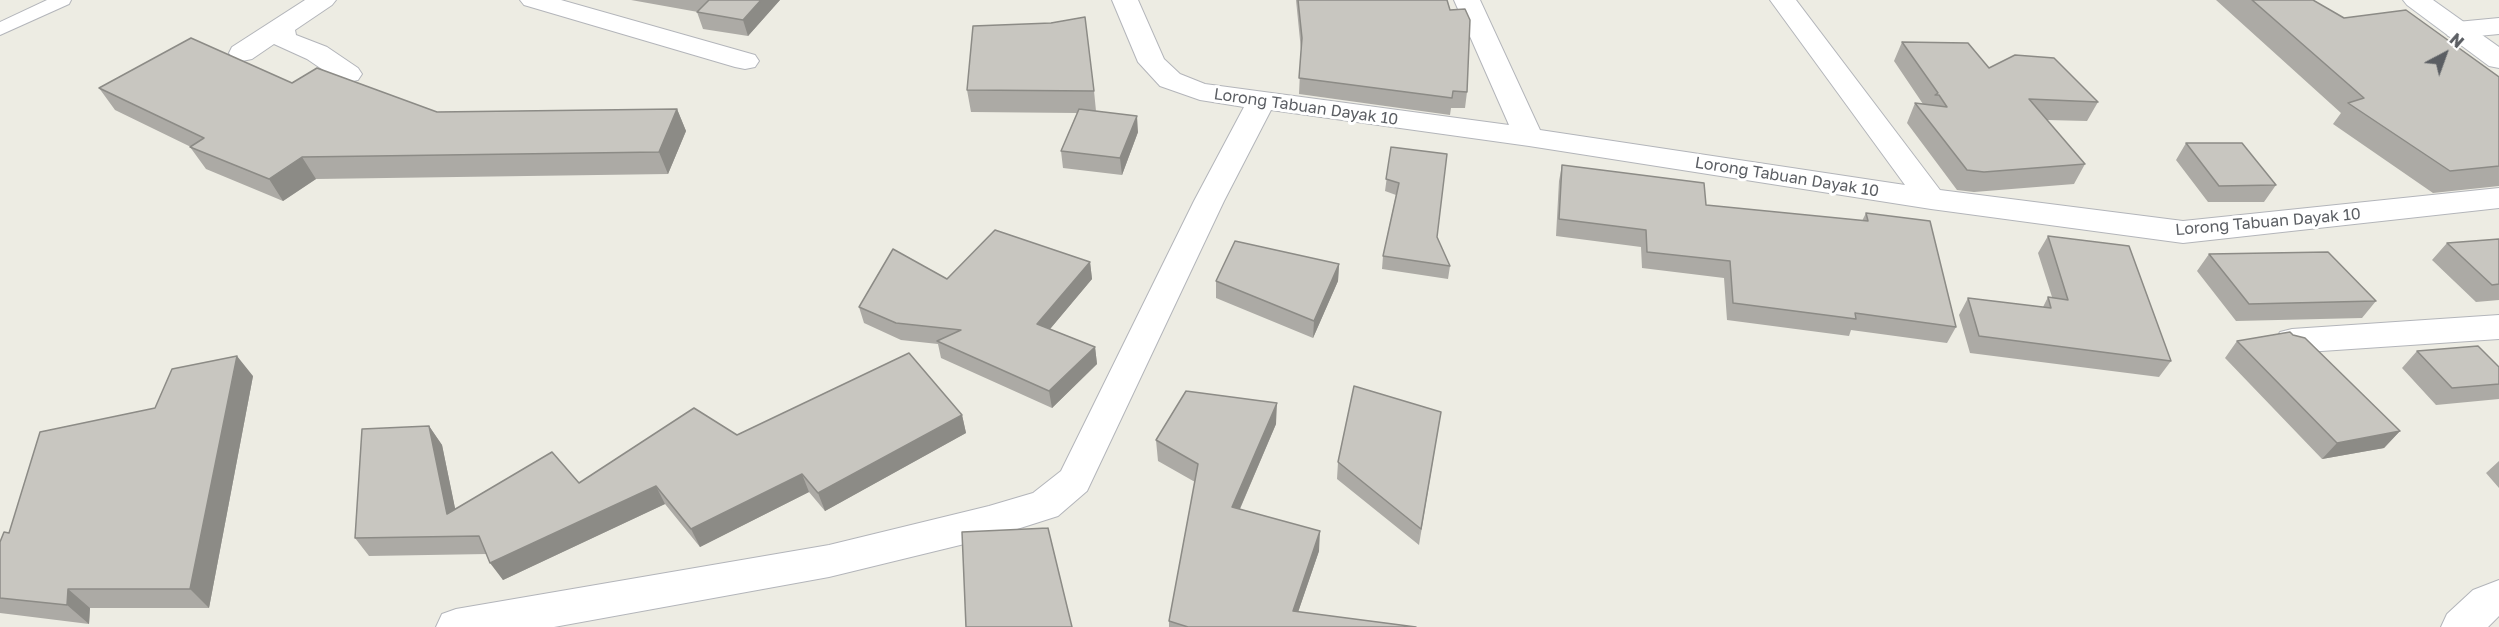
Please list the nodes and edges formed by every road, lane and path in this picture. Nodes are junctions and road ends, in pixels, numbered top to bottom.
1 (62, 0) edge
2 (323, 0) edge
3 (533, 0) edge
4 (1125, 0) edge
5 (1467, 0) edge
6 (1784, 0) edge
7 (2416, 0) edge
8 (4, 22) edge
9 (2499, 26) edge
10 (281, 29) junction
11 (2457, 30) junction
12 (242, 53) dead end
13 (2499, 60) edge
14 (745, 61) dead end
15 (348, 74) dead end
16 (1262, 100) junction
17 (1529, 137) junction
18 (2499, 198) edge
19 (1931, 200) junction
20 (2499, 327) edge
21 (2292, 341) edge
22 (2499, 597) edge
23 (456, 627) edge
24 (2461, 627) edge

1 - 8 lane
2 - 10 street
3 - 14 street
4 - 16 street, Lorong Tabuan Dayak 10
5 - 17 street
6 - 19 street
7 - 11 street
9 - 11 street
10 - 12 street
10 - 15 street
11 - 13 street
16 - 17 street, Lorong Tabuan Dayak 10
16 - 23 street
17 - 19 street, Lorong Tabuan Dayak 10
18 - 19 street, Lorong Tabuan Dayak 10
20 - 21 street
22 - 24 street

